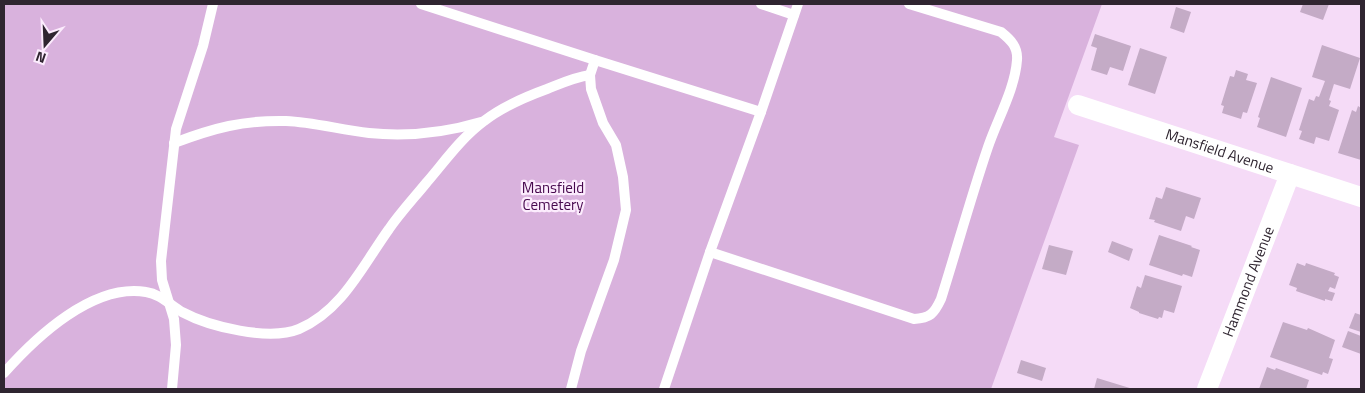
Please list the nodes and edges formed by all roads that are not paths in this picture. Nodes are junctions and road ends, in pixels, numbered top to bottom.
1 (213, 4) edge
2 (421, 4) edge
3 (760, 4) edge
4 (798, 4) edge
5 (909, 4) edge
6 (794, 15) junction
7 (595, 60) junction
8 (590, 75) junction
9 (1078, 105) dead end
10 (760, 112) junction
11 (485, 121) junction
12 (174, 143) junction
13 (1290, 174) junction
14 (1361, 197) edge
15 (710, 252) junction
16 (170, 304) junction
17 (4, 373) edge
18 (172, 389) edge
19 (571, 389) edge
20 (664, 389) edge
21 (1208, 389) edge

1 - 12 lane
2 - 7 lane
3 - 6 lane
4 - 6 lane
5 - 15 lane
6 - 10 lane
7 - 8 lane
7 - 10 lane
8 - 11 lane
8 - 19 lane
9 - 13 street, Mansfield Avenue
10 - 15 lane
11 - 12 lane
11 - 16 lane
12 - 16 lane
13 - 14 street, Mansfield Avenue
13 - 21 street, Hammond Avenue
15 - 20 lane
16 - 17 lane
16 - 18 lane

